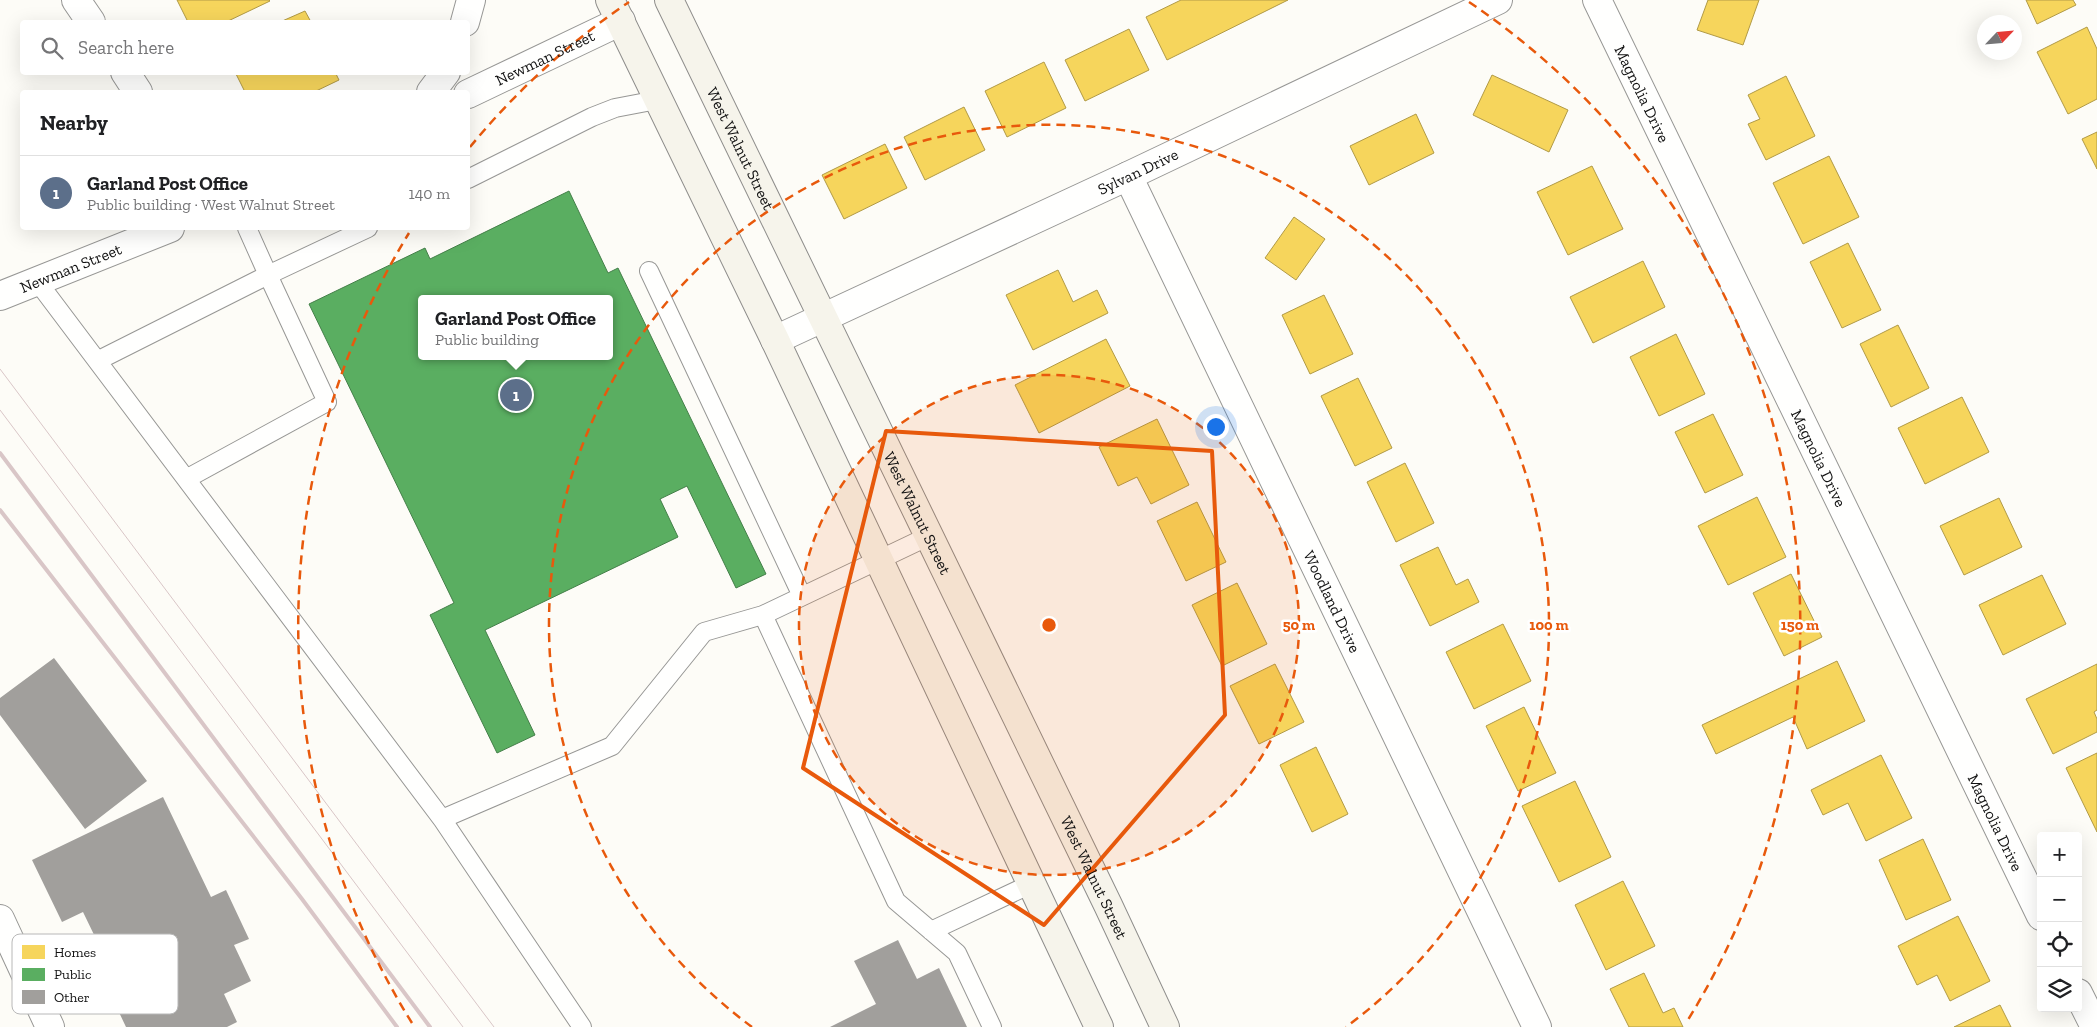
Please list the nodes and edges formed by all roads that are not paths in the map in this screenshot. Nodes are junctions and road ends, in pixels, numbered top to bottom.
1 (76, 0) edge
2 (471, 0) edge
3 (669, 0) edge
4 (1498, 0) edge
5 (1597, 0) edge
6 (616, 11) edge
7 (90, 20) edge
8 (466, 20) edge
9 (127, 75) edge
10 (444, 75) edge
11 (137, 90) edge
12 (432, 90) edge
13 (470, 93) edge
14 (657, 100) junction
15 (1128, 176) junction
16 (470, 178) edge
17 (165, 230) edge
18 (248, 230) edge
19 (364, 230) edge
20 (649, 271) dead end
21 (268, 275) junction
22 (37, 281) junction
23 (0, 296) edge
24 (823, 318) junction
25 (776, 340) junction
26 (97, 361) junction
27 (186, 480) junction
28 (929, 536) junction
29 (879, 560) junction
30 (802, 596) junction
31 (763, 615) junction
32 (442, 819) junction
33 (1032, 884) junction
34 (2037, 908) edge
35 (0, 919) edge
36 (931, 931) junction
37 (12, 945) edge
38 (2082, 1002) edge
39 (44, 1014) edge
40 (50, 1027) edge
41 (582, 1027) edge
42 (992, 1027) edge
43 (1099, 1027) edge
44 (1165, 1027) edge
45 (1537, 1027) edge
46 (2094, 1027) edge

1 - 7 street
2 - 8 street
3 - 24 main road, West Walnut Street
4 - 15 street, Sylvan Drive
5 - 34 street, Magnolia Drive
6 - 13 street, Newman Street
6 - 14 main road
9 - 11 street
10 - 12 street
14 - 16 lane
14 - 25 main road
15 - 24 street, Sylvan Drive
15 - 45 street, Woodland Drive
17 - 22 street, Newman Street
18 - 21 lane
19 - 21 lane
20 - 30 lane
21 - 26 lane
21 - 27 lane
22 - 23 street, Newman Street
22 - 26 lane
24 - 25 street, Sylvan Drive
24 - 28 main road, West Walnut Street
25 - 29 main road
26 - 27 lane
27 - 32 lane
28 - 29 lane
28 - 44 main road, West Walnut Street
29 - 30 lane
29 - 33 main road
30 - 31 lane
31 - 32 lane
31 - 36 lane
32 - 41 lane
33 - 36 lane
33 - 43 main road
35 - 37 street
36 - 42 lane
38 - 46 street
39 - 40 street

